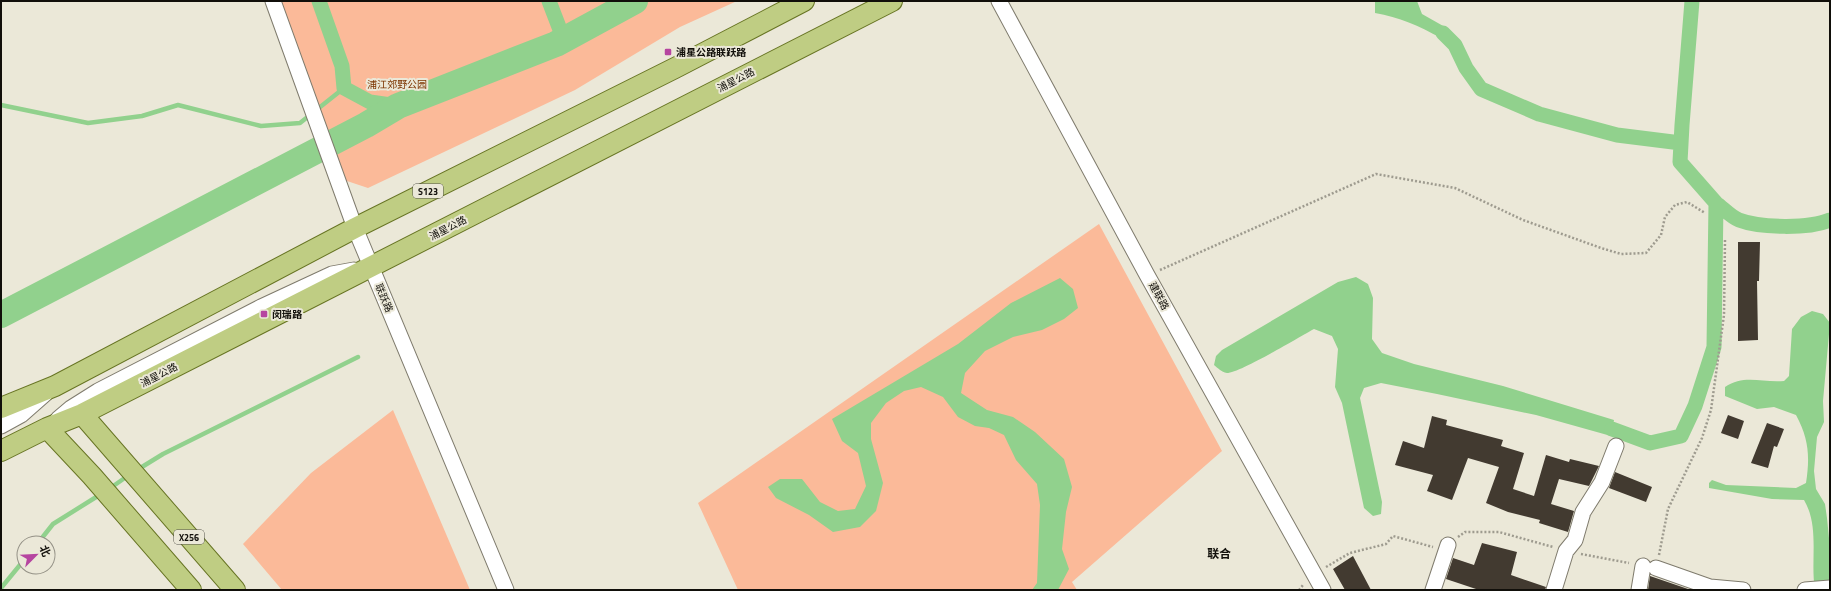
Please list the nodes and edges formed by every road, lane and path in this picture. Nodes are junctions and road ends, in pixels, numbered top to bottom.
1 (273, 1) edge
2 (804, 1) edge
3 (892, 1) edge
4 (999, 1) edge
5 (1705, 213) dead end
6 (355, 228) junction
7 (1725, 240) dead end
8 (371, 267) junction
9 (1147, 275) junction
10 (55, 386) junction
11 (1, 408) edge
12 (82, 414) junction
13 (1, 426) edge
14 (47, 428) junction
15 (1616, 446) dead end
16 (1, 451) edge
17 (1448, 545) junction
18 (1566, 551) junction
19 (1649, 567) junction
20 (1313, 574) junction
21 (1830, 588) edge
22 (192, 590) edge
23 (235, 590) edge
24 (506, 590) edge
25 (1299, 590) edge
26 (1323, 590) edge
27 (1433, 590) edge
28 (1554, 590) edge
29 (1639, 590) edge
30 (1743, 590) edge
31 (1805, 590) edge
32 (1809, 590) edge

1 - 6 street, 联跃路
2 - 6 main road, S123
3 - 8 main road, 浦星公路
4 - 9 street, 建联路
5 - 9 path
6 - 8 street, 联跃路
6 - 10 main road, S123
7 - 19 path
8 - 12 main road, 浦星公路
8 - 14 street
8 - 24 street, 联跃路
9 - 20 street, 建联路
10 - 11 main road, S123
10 - 13 street
12 - 14 main road, 浦星公路
12 - 23 main road, X256
14 - 16 main road, 浦星公路
14 - 22 main road
15 - 18 street
17 - 18 path
17 - 20 path
17 - 27 street
18 - 19 path
18 - 28 street
19 - 29 street
19 - 30 street
20 - 25 path
20 - 26 street, 建联路
21 - 32 street
31 - 32 street

